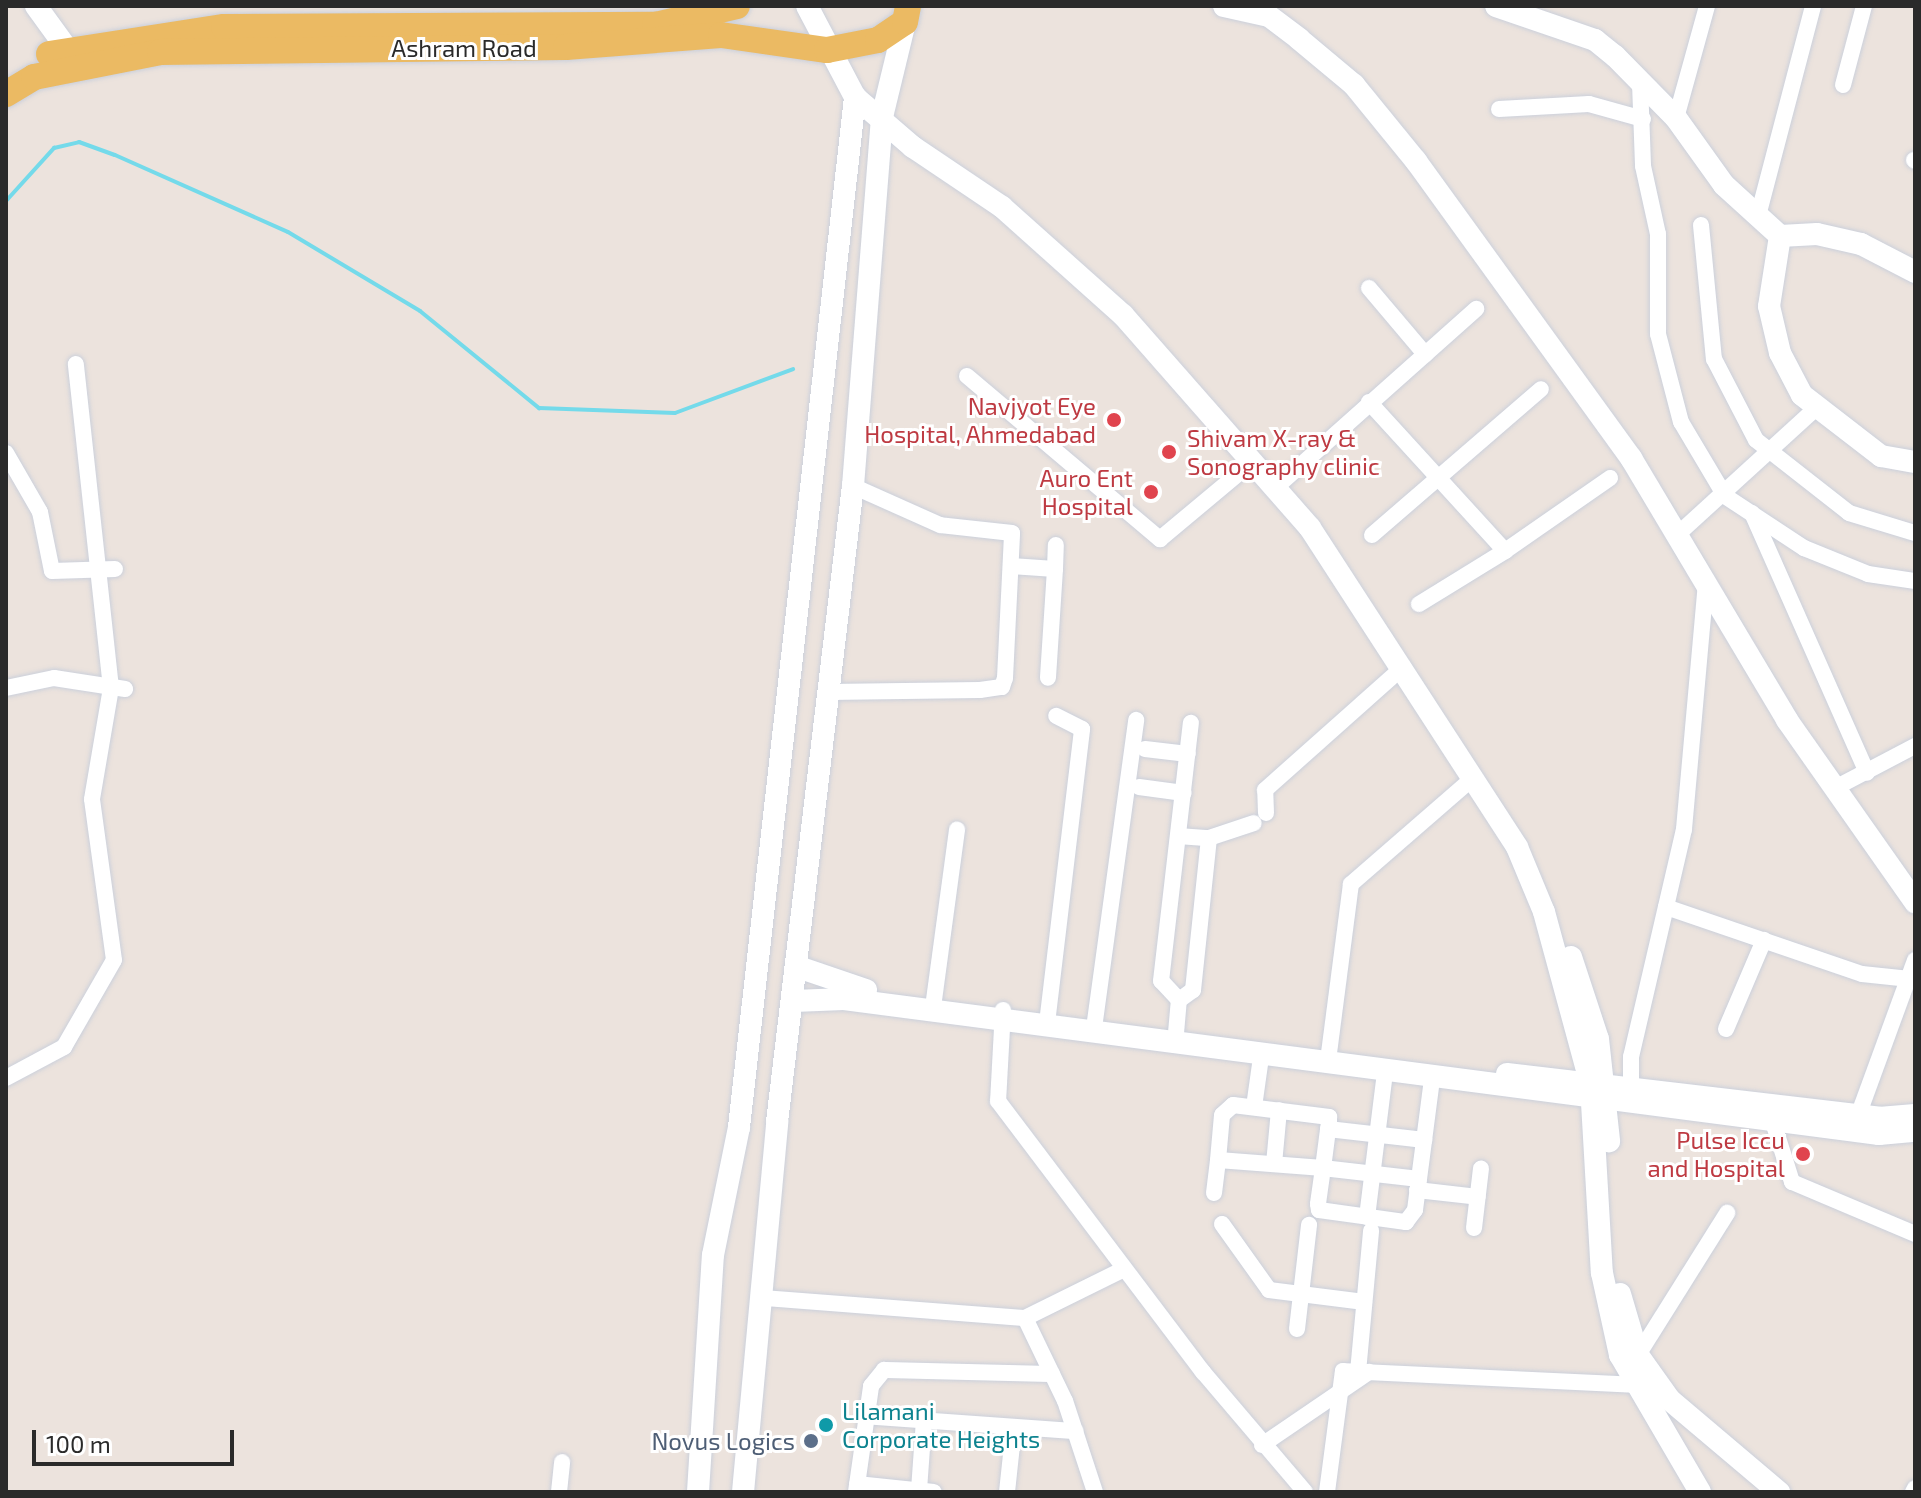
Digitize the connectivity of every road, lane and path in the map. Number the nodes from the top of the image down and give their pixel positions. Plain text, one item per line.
1 (36, 6) edge
2 (665, 6) edge
3 (807, 6) edge
4 (1224, 6) edge
5 (1496, 6) edge
6 (1707, 6) edge
7 (1813, 6) edge
8 (1864, 6) edge
9 (907, 14) edge
10 (724, 15) edge
11 (688, 21) junction
12 (827, 50) junction
13 (70, 58) junction
14 (6, 73) edge
15 (1640, 83) junction
16 (1843, 85) dead end
17 (6, 94) edge
18 (855, 97) junction
19 (1499, 109) dead end
20 (886, 112) junction
21 (1676, 118) junction
22 (1643, 119) junction
23 (1758, 216) junction
24 (1701, 225) dead end
25 (1780, 236) junction
26 (1915, 272) edge
27 (1369, 288) dead end
28 (1476, 309) dead end
29 (1425, 354) junction
30 (76, 364) dead end
31 (967, 376) dead end
32 (1541, 389) dead end
33 (1369, 402) junction
34 (1816, 408) junction
35 (1767, 452) junction
36 (6, 453) edge
37 (1252, 462) junction
38 (1915, 462) edge
39 (1610, 478) dead end
40 (1439, 479) junction
41 (1283, 481) junction
42 (853, 486) junction
43 (1725, 496) junction
44 (1752, 513) junction
45 (1915, 533) edge
46 (1372, 535) dead end
47 (1677, 535) junction
48 (1056, 545) dead end
49 (1505, 551) junction
50 (1011, 566) junction
51 (115, 569) dead end
52 (1055, 569) junction
53 (96, 570) junction
54 (1915, 581) edge
55 (1706, 582) junction
56 (1419, 604) dead end
57 (1403, 667) junction
58 (1048, 678) dead end
59 (6, 688) edge
60 (118, 688) junction
61 (828, 692) junction
62 (1056, 716) dead end
63 (1136, 720) dead end
64 (1191, 723) dead end
65 (1915, 746) edge
66 (1145, 749) dead end
67 (1188, 754) junction
68 (1867, 773) junction
69 (1473, 778) junction
70 (1139, 787) dead end
71 (1833, 789) junction
72 (1184, 793) junction
73 (957, 830) dead end
74 (1178, 836) junction
75 (1209, 838) junction
76 (1915, 902) edge
77 (1666, 907) junction
78 (1764, 940) junction
79 (1915, 960) edge
80 (798, 967) junction
81 (1910, 979) junction
82 (934, 1000) junction
83 (1179, 1000) junction
84 (794, 1001) junction
85 (1002, 1015) junction
86 (1048, 1015) junction
87 (1095, 1021) junction
88 (1726, 1029) dead end
89 (1176, 1033) junction
90 (1329, 1053) junction
91 (1261, 1057) junction
92 (1385, 1073) junction
93 (6, 1078) edge
94 (1432, 1079) junction
95 (1631, 1089) junction
96 (1600, 1093) junction
97 (1254, 1107) junction
98 (1279, 1110) junction
99 (1915, 1115) edge
100 (1858, 1116) junction
101 (1773, 1122) junction
102 (1328, 1129) junction
103 (1915, 1131) edge
104 (1377, 1134) junction
105 (1424, 1140) junction
106 (1218, 1160) junction
107 (1274, 1164) junction
108 (1323, 1168) junction
109 (1481, 1168) dead end
110 (1372, 1174) junction
111 (1418, 1184) junction
112 (1214, 1193) dead end
113 (1478, 1197) junction
114 (1727, 1213) dead end
115 (1222, 1224) dead end
116 (1369, 1224) junction
117 (1309, 1225) dead end
118 (1474, 1228) dead end
119 (1915, 1234) edge
120 (1124, 1269) junction
121 (1301, 1295) junction
122 (764, 1298) junction
123 (1364, 1302) junction
124 (1025, 1318) junction
125 (1297, 1329) dead end
126 (1638, 1355) junction
127 (1363, 1372) junction
128 (1052, 1374) junction
129 (1636, 1385) junction
130 (1340, 1396) junction
131 (864, 1416) junction
132 (924, 1420) junction
133 (1014, 1427) junction
134 (1075, 1431) junction
135 (1262, 1445) junction
136 (562, 1462) dead end
137 (856, 1488) edge
138 (926, 1491) edge
139 (559, 1492) edge
140 (698, 1492) edge
141 (743, 1492) edge
142 (1007, 1492) edge
143 (1095, 1492) edge
144 (1305, 1492) edge
145 (1327, 1492) edge
146 (1700, 1492) edge
147 (1779, 1492) edge

1 - 13 main road
2 - 11 main road
3 - 12 main road
4 - 47 main road
5 - 15 main road
6 - 21 street
7 - 23 street
8 - 16 street
9 - 12 main road, Ashram Road
9 - 20 main road
10 - 11 main road, Ashram Road
10 - 12 main road, Ashram Road
10 - 13 main road, Ashram Road
11 - 13 main road, Ashram Road
12 - 18 main road
13 - 14 main road, Ashram Road
13 - 17 main road, Ashram Road
15 - 21 main road
15 - 22 street
18 - 20 main road
18 - 140 main road
19 - 22 street
20 - 37 main road
20 - 41 main road
20 - 42 main road
21 - 23 main road
22 - 43 street
23 - 25 main road
24 - 35 street
25 - 26 main road
25 - 34 main road
27 - 29 street
28 - 29 street
29 - 33 street
30 - 53 street
31 - 37 street
32 - 40 street
33 - 40 street
33 - 41 street
34 - 35 street
34 - 38 main road
35 - 43 street
35 - 45 street
36 - 53 street
37 - 57 main road
39 - 49 street
40 - 46 street
40 - 49 street
41 - 96 main road
42 - 50 street
42 - 61 main road
43 - 44 street
43 - 47 street
44 - 54 street
44 - 68 street
47 - 55 main road
48 - 52 street
49 - 56 street
50 - 52 street
50 - 61 street
51 - 53 street
52 - 58 street
53 - 60 street
55 - 71 main road
55 - 77 street
57 - 69 main road
57 - 75 street
59 - 60 street
60 - 93 street
61 - 80 main road
62 - 86 street
63 - 87 street
64 - 67 street
65 - 68 street
66 - 67 street
67 - 72 street
68 - 71 street
69 - 90 street
69 - 96 main road
70 - 72 street
71 - 76 main road
72 - 74 street
73 - 82 street
74 - 75 street
74 - 83 street
75 - 83 street
77 - 78 street
77 - 95 street
78 - 81 street
78 - 88 street
79 - 81 street
80 - 82 main road
80 - 84 main road
81 - 100 street
82 - 85 main road
83 - 89 street
84 - 85 main road
84 - 122 main road
85 - 86 main road
85 - 91 main road
85 - 120 street
86 - 87 main road
87 - 89 main road
89 - 90 main road
90 - 96 main road
91 - 92 main road
91 - 97 street
92 - 94 main road
92 - 104 street
94 - 96 main road
94 - 105 street
95 - 96 main road
95 - 100 main road
96 - 101 main road
96 - 126 main road
96 - 129 main road
97 - 98 street
97 - 106 street
98 - 102 street
98 - 107 street
99 - 100 main road
101 - 103 main road
101 - 119 street
102 - 104 street
102 - 108 street
104 - 105 street
104 - 110 street
105 - 111 street
106 - 107 street
106 - 112 street
107 - 108 street
108 - 110 street
108 - 116 street
109 - 113 street
110 - 111 street
110 - 116 street
111 - 113 street
111 - 116 street
113 - 118 street
114 - 126 street
115 - 121 street
116 - 123 street
117 - 121 street
120 - 124 street
120 - 135 street
121 - 123 street
121 - 125 street
122 - 124 street
122 - 141 main road
123 - 127 street
124 - 128 street
126 - 147 main road
127 - 129 street
127 - 130 street
128 - 131 street
128 - 134 street
129 - 146 main road
130 - 135 street
130 - 145 street
131 - 132 street
131 - 137 street
132 - 133 street
132 - 138 street
133 - 134 street
133 - 142 street
134 - 143 street
135 - 144 street
136 - 139 street
137 - 138 street

